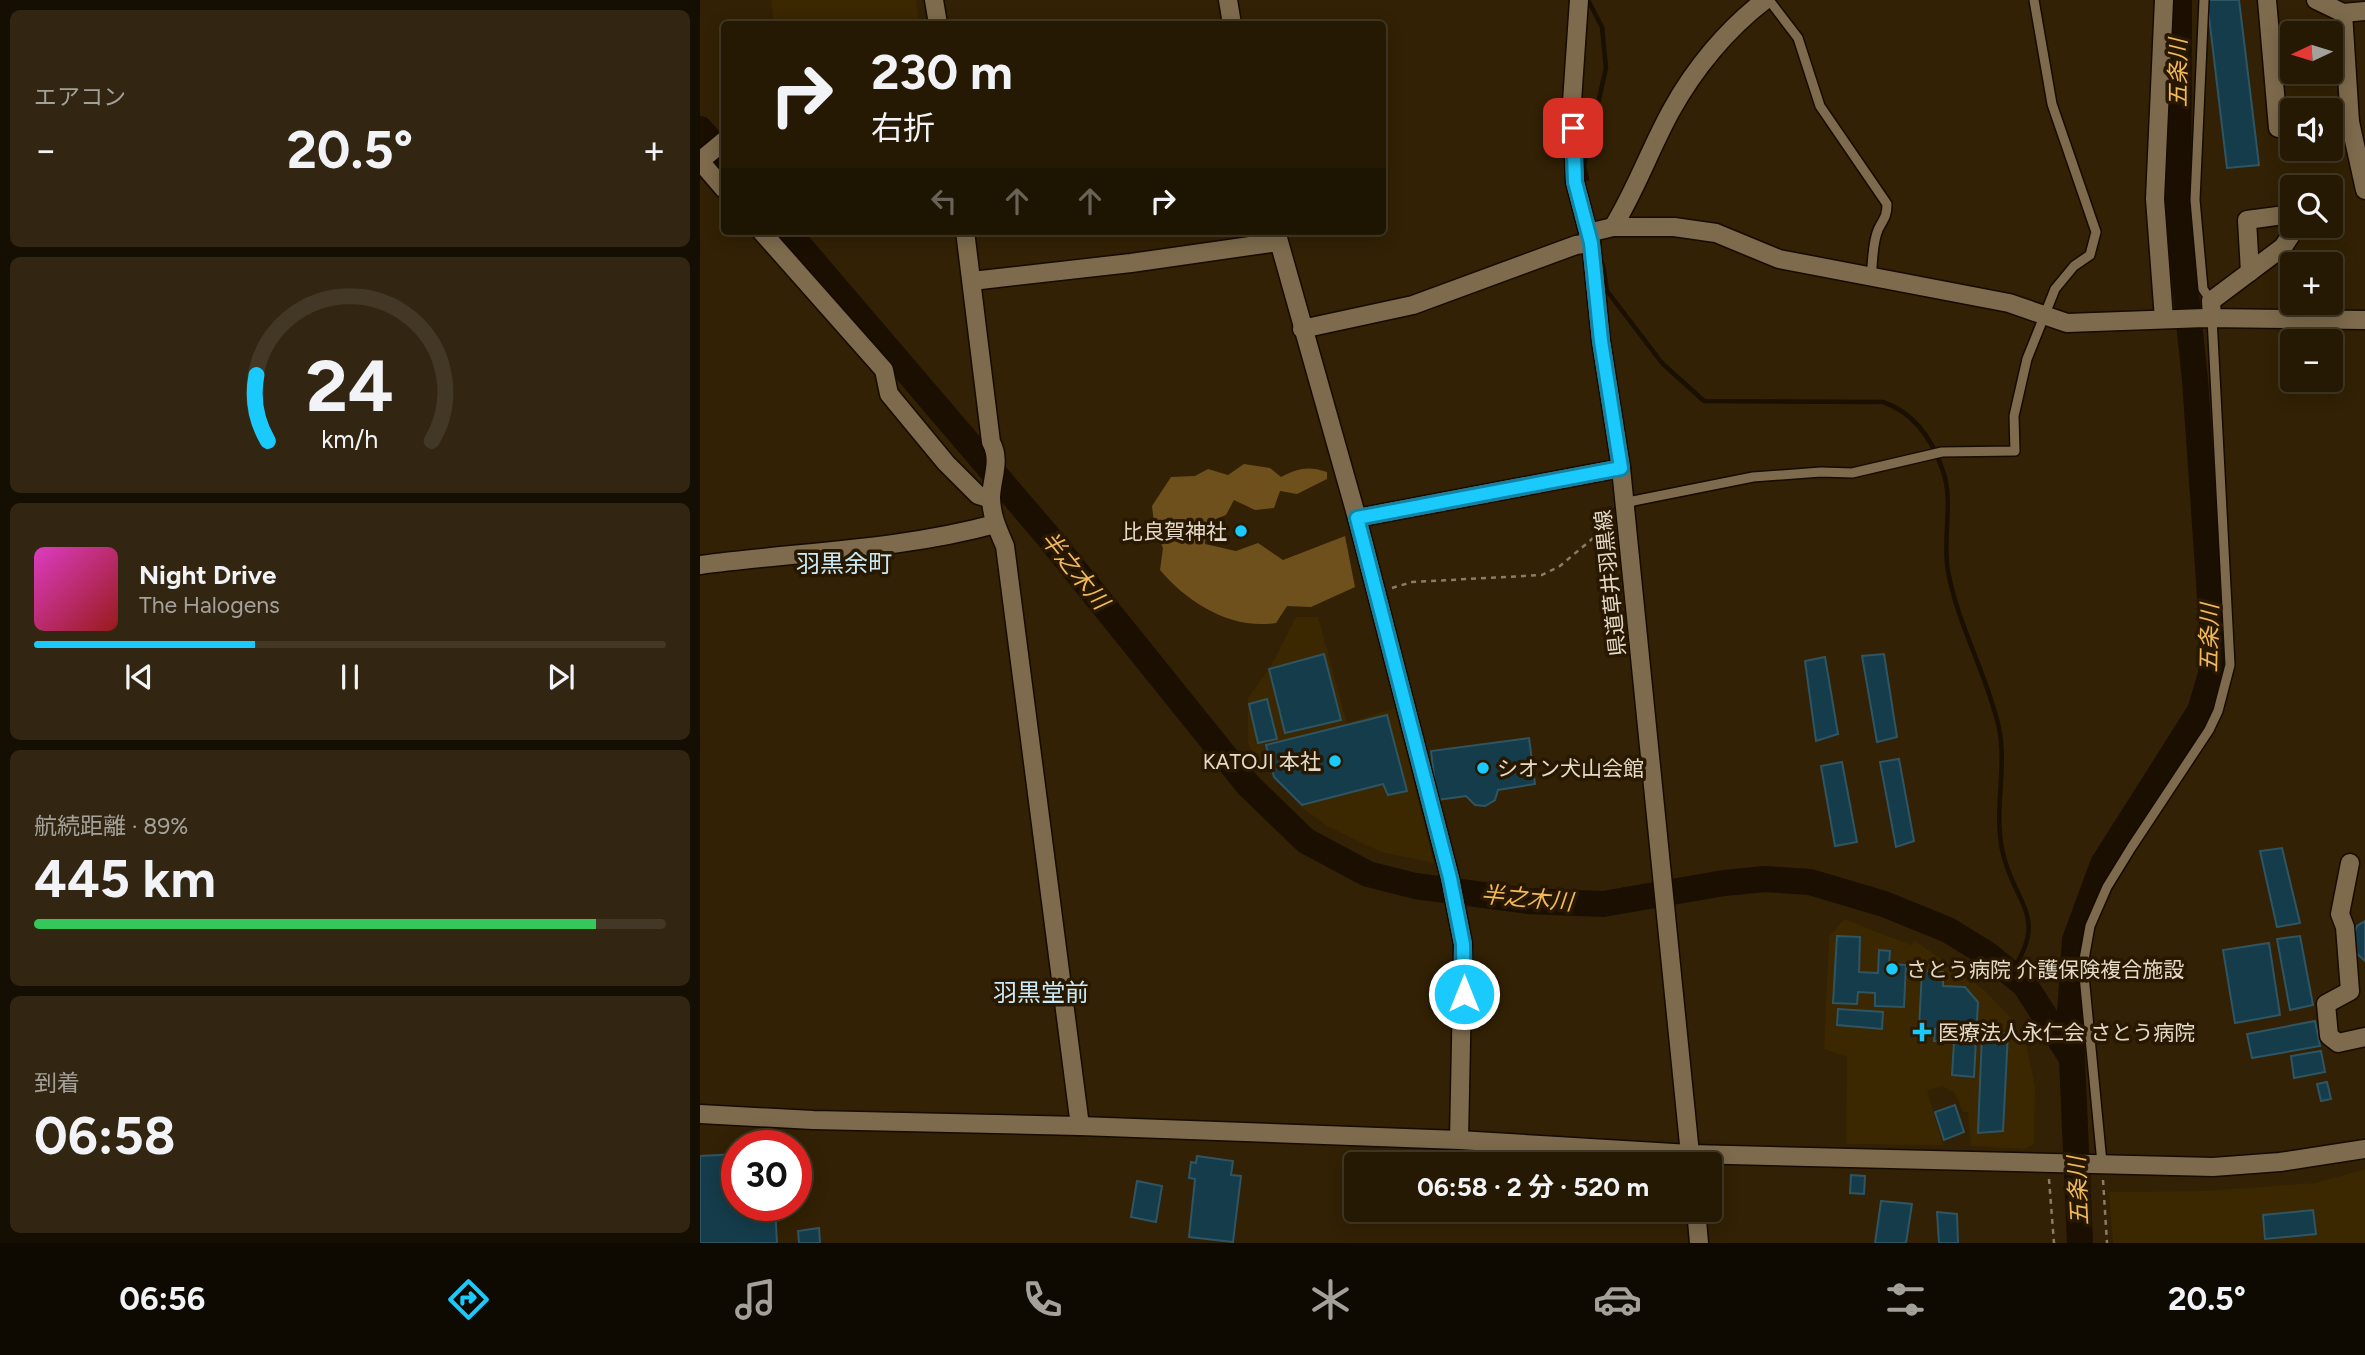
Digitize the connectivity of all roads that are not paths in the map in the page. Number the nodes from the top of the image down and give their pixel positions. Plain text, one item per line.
1 (934, 0) edge
2 (1228, 0) edge
3 (1579, 0) edge
4 (1767, 0) edge
5 (2034, 0) edge
6 (2164, 0) edge
7 (2204, 0) edge
8 (2267, 0) edge
9 (2316, 0) edge
10 (2365, 11) edge
11 (2343, 13) junction
12 (938, 21) edge
13 (1232, 21) edge
14 (2343, 122) edge
15 (2350, 122) junction
16 (2280, 128) edge
17 (721, 144) edge
18 (700, 161) edge
19 (721, 186) edge
20 (2365, 190) edge
21 (2280, 216) edge
22 (1612, 227) junction
23 (765, 235) edge
24 (966, 235) edge
25 (1277, 236) edge
26 (1590, 238) junction
27 (2289, 238) edge
28 (2250, 272) junction
29 (1871, 277) junction
30 (972, 281) junction
31 (2209, 312) junction
32 (2045, 314) junction
33 (2169, 319) junction
34 (2365, 320) edge
35 (1302, 329) junction
36 (1621, 468) junction
37 (991, 499) junction
38 (1621, 512) junction
39 (1357, 518) junction
40 (995, 524) junction
41 (700, 565) edge
42 (2350, 863) dead end
43 (2365, 1038) edge
44 (700, 1114) edge
45 (1080, 1126) junction
46 (1459, 1140) junction
47 (2365, 1149) edge
48 (1605, 1152) edge
49 (1689, 1152) edge
50 (1722, 1159) edge
51 (2102, 1163) junction
52 (1697, 1222) edge
53 (1699, 1243) edge

1 - 12 street
2 - 13 street
3 - 26 street, 県道草井羽黒線
4 - 22 street
4 - 29 lane
5 - 32 lane
6 - 33 street
7 - 31 lane
8 - 16 street
9 - 11 street
10 - 11 street
11 - 15 street
14 - 15 street
15 - 20 street
17 - 18 street
18 - 19 street
21 - 28 street
22 - 26 street
22 - 29 street
23 - 37 street
24 - 30 street
25 - 30 street
25 - 35 street
26 - 35 street
26 - 36 street, 県道草井羽黒線
27 - 28 street
28 - 31 street
29 - 32 street
30 - 37 street
31 - 33 street
31 - 34 street
31 - 51 lane
32 - 33 street
32 - 38 lane
35 - 39 street
36 - 38 street, 県道草井羽黒線
36 - 39 street
37 - 40 street
38 - 49 street, 県道草井羽黒線
39 - 46 street
40 - 41 street
40 - 45 street
42 - 43 street
44 - 45 street
45 - 46 street
46 - 48 street
47 - 51 street
50 - 51 street
52 - 53 street

